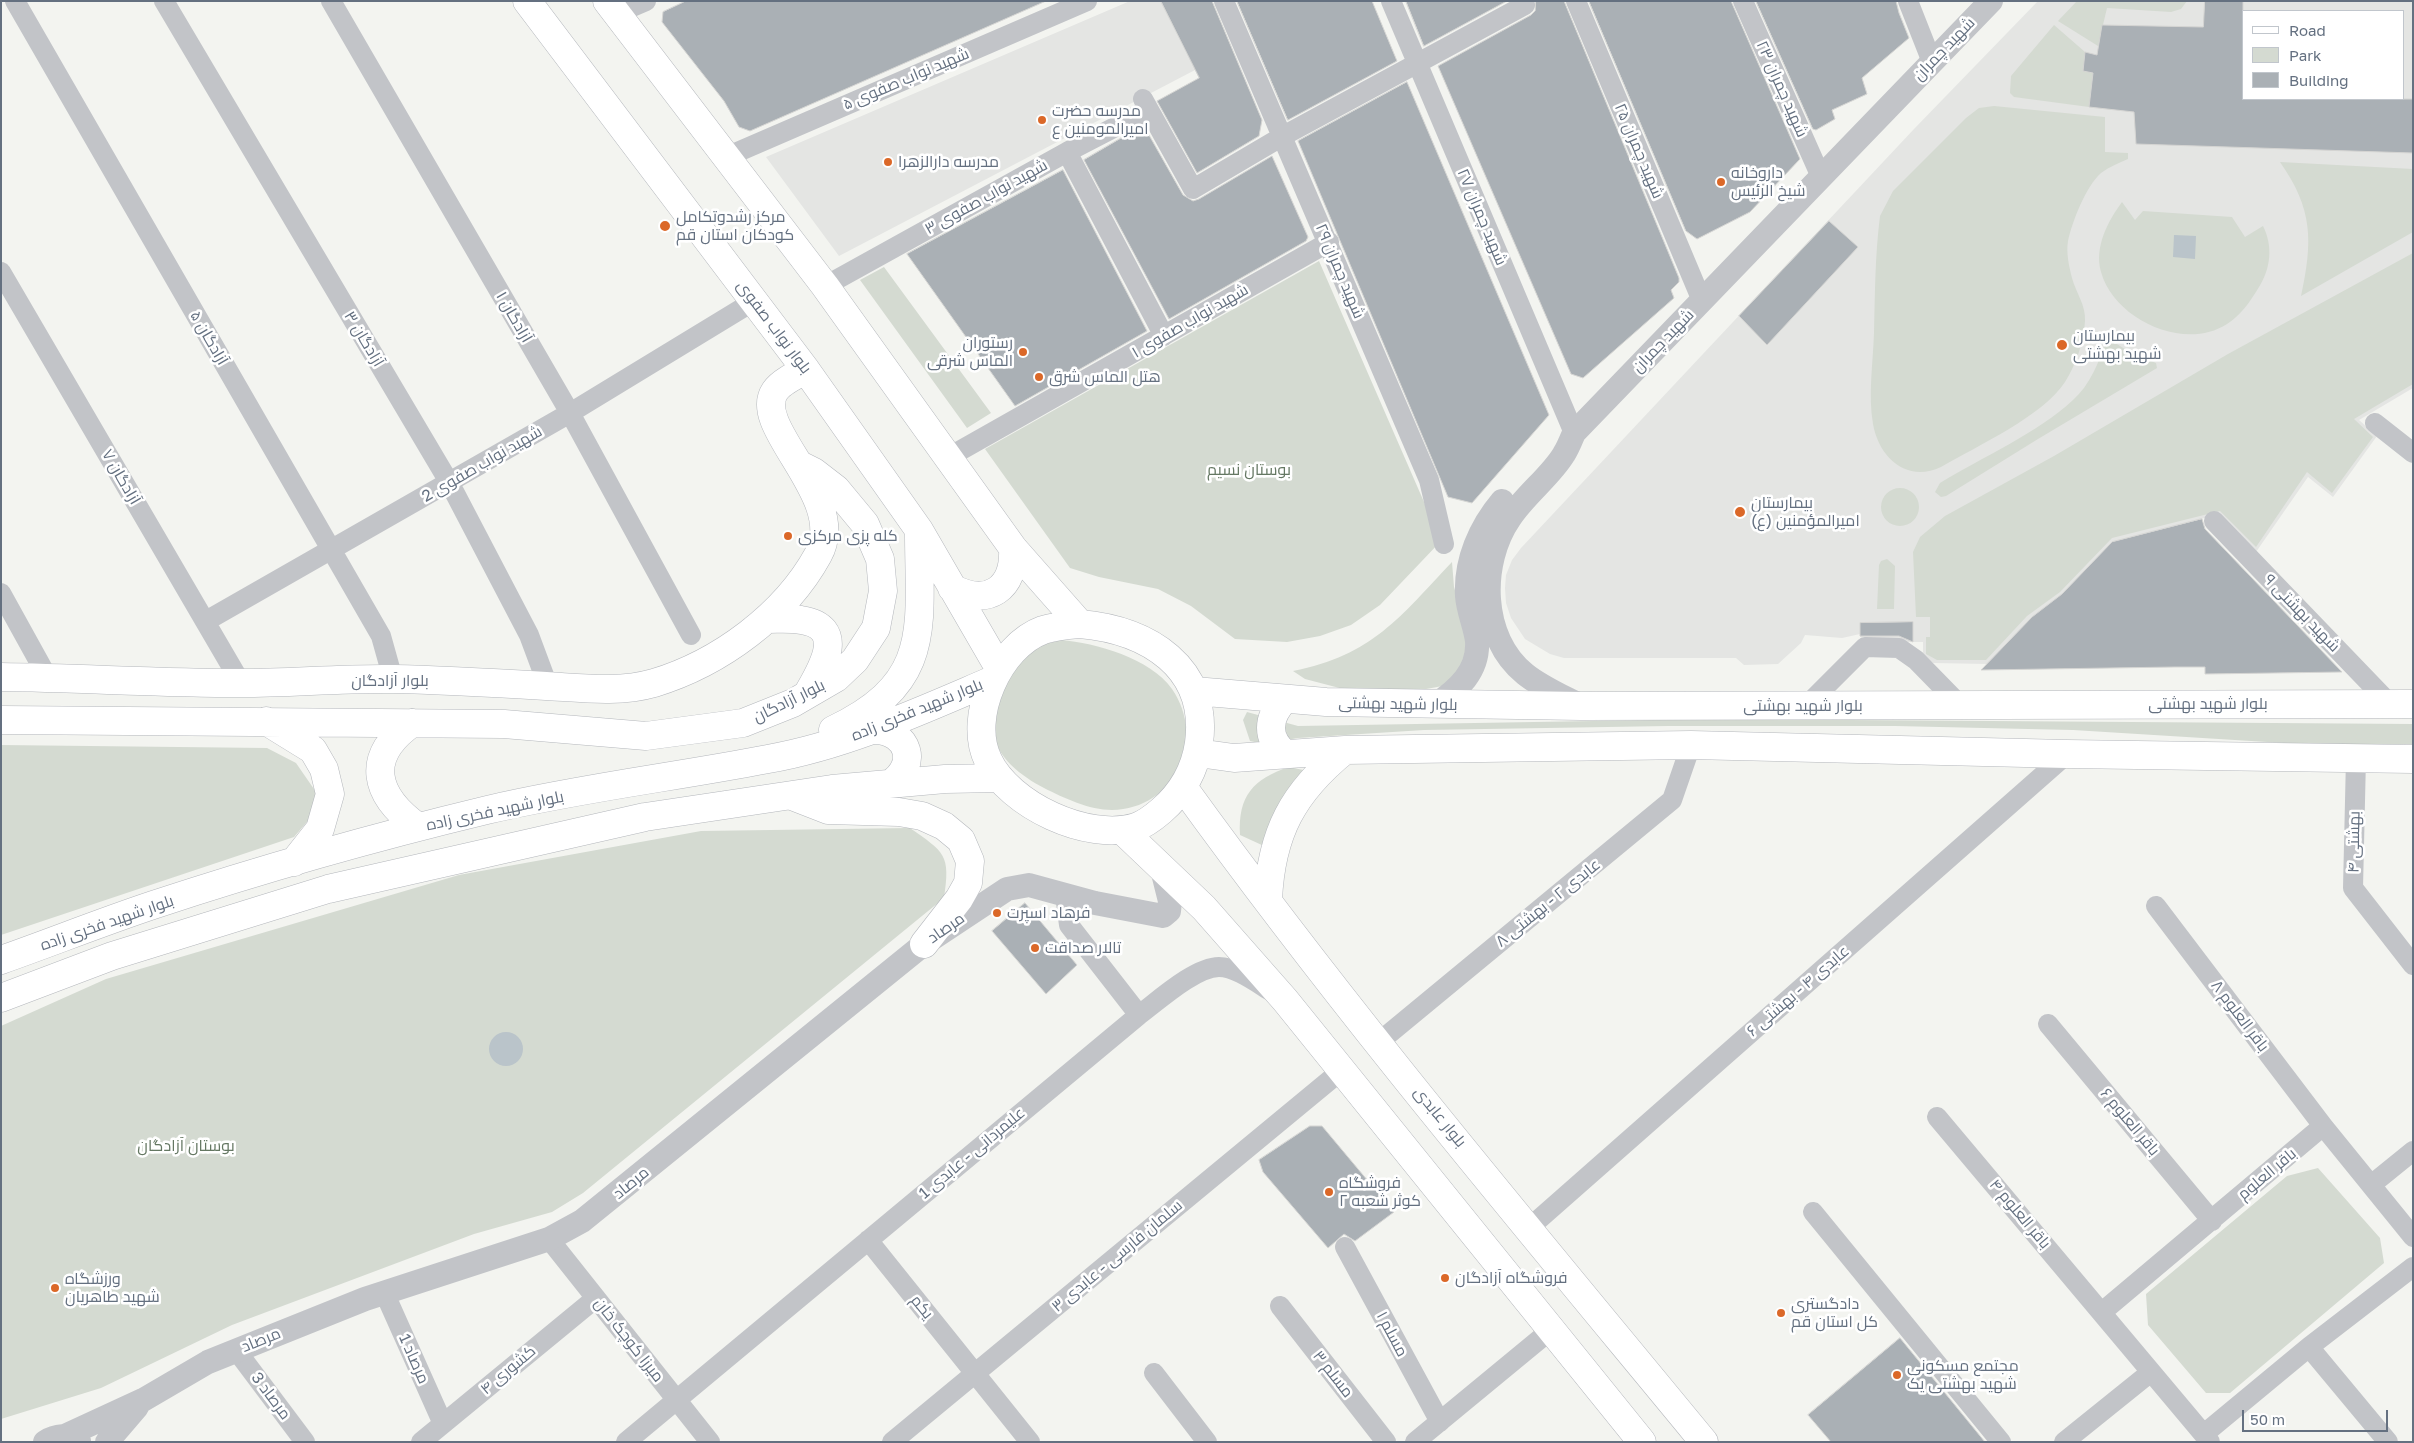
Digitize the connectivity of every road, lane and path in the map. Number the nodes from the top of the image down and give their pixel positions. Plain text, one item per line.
1 (15, 1) edge
2 (164, 1) edge
3 (331, 1) edge
4 (527, 1) edge
5 (646, 1) edge
6 (1087, 1) edge
7 (1224, 1) edge
8 (1391, 1) edge
9 (1576, 1) edge
10 (1743, 1) edge
11 (1908, 1) edge
12 (1990, 1) edge
13 (1525, 5) dead end
14 (612, 7) edge
15 (1932, 62) junction
16 (1417, 63) junction
17 (1283, 136) junction
18 (1067, 152) junction
19 (726, 157) junction
20 (1821, 177) junction
21 (1329, 242) junction
22 (1, 272) edge
23 (825, 286) junction
24 (754, 301) junction
25 (1702, 301) junction
26 (1164, 336) junction
27 (806, 370) junction
28 (570, 413) junction
29 (2375, 423) dead end
30 (1574, 433) junction
31 (2413, 453) edge
32 (947, 458) junction
33 (802, 466) junction
34 (449, 482) junction
35 (2214, 521) dead end
36 (919, 530) junction
37 (1444, 544) dead end
38 (1012, 548) junction
39 (331, 549) junction
40 (952, 588) junction
41 (1, 593) edge
42 (769, 618) junction
43 (206, 621) junction
44 (1080, 624) junction
45 (691, 635) dead end
46 (996, 674) junction
47 (1, 677) edge
48 (48, 678) junction
49 (393, 679) junction
50 (241, 683) junction
51 (548, 686) junction
52 (1194, 691) junction
53 (807, 694) junction
54 (1284, 700) junction
55 (2402, 704) edge
56 (1435, 705) junction
57 (1960, 705) junction
58 (1581, 706) junction
59 (1806, 706) junction
60 (1, 720) edge
61 (265, 721) junction
62 (412, 723) junction
63 (875, 730) junction
64 (1692, 745) junction
65 (1345, 750) junction
66 (1198, 753) junction
67 (1285, 754) junction
68 (2067, 754) junction
69 (2356, 758) junction
70 (769, 759) junction
71 (2413, 759) edge
72 (998, 778) junction
73 (890, 784) junction
74 (1183, 787) junction
75 (791, 795) junction
76 (418, 828) junction
77 (1122, 830) junction
78 (294, 862) junction
79 (1162, 869) junction
80 (1065, 895) junction
81 (1268, 900) junction
82 (2156, 906) dead end
83 (924, 944) junction
84 (1, 960) edge
85 (2413, 965) edge
86 (1, 998) edge
87 (1285, 1000) junction
88 (1139, 1015) junction
89 (2048, 1024) dead end
90 (1379, 1042) junction
91 (1342, 1070) junction
92 (1938, 1117) dead end
93 (2324, 1126) junction
94 (2413, 1151) edge
95 (2371, 1185) junction
96 (1813, 1212) dead end
97 (2212, 1220) junction
98 (1529, 1228) junction
99 (2413, 1237) edge
100 (549, 1239) junction
101 (868, 1240) junction
102 (1345, 1247) dead end
103 (2413, 1267) edge
104 (385, 1294) junction
105 (596, 1298) junction
106 (1280, 1306) dead end
107 (2102, 1312) junction
108 (1552, 1330) junction
109 (2309, 1346) junction
110 (236, 1350) junction
111 (2151, 1372) junction
112 (976, 1373) junction
113 (1154, 1374) dead end
114 (676, 1399) junction
115 (143, 1400) junction
116 (1440, 1422) junction
117 (443, 1424) junction
118 (2207, 1438) edge
119 (56, 1440) edge
120 (107, 1442) edge
121 (305, 1442) edge
122 (421, 1442) edge
123 (626, 1442) edge
124 (710, 1442) edge
125 (892, 1442) edge
126 (1030, 1442) edge
127 (1207, 1442) edge
128 (1386, 1442) edge
129 (1415, 1442) edge
130 (1642, 1442) edge
131 (1704, 1442) edge
132 (2001, 1442) edge
133 (2064, 1442) edge
134 (2388, 1442) edge

1 - 39 street, آزادگان ۵
2 - 34 street, آزادگان ۳
3 - 28 street, آزادگان ۱
4 - 24 main road, بلوار نواب صفوی
5 - 14 street
6 - 19 street, شهید نواب صفوی ۵
7 - 17 street, شهید چمران ۲۹
8 - 16 street, شهید چمران ۲۷
9 - 25 street, شهید چمران ۲۵
10 - 20 street, شهید چمران ۲۳
11 - 15 street
12 - 15 street, شهید چمران
13 - 16 street
14 - 19 main road
15 - 20 street, شهید چمران
16 - 17 street
16 - 30 street, شهید چمران ۲۷
17 - 18 street, شهید نواب صفوی ۳
17 - 21 street, شهید چمران ۲۹
18 - 23 street, شهید نواب صفوی ۳
18 - 26 street
19 - 23 main road
20 - 25 street, شهید چمران
21 - 26 street, شهید نواب صفوی ۱
21 - 37 street, شهید چمران ۲۹
22 - 43 street, آزادگان ۷
23 - 32 main road
24 - 27 main road, بلوار نواب صفوی
24 - 28 street, شهید نواب صفوی 2
25 - 30 street, شهید چمران
26 - 32 street, شهید نواب صفوی ۱
27 - 33 main road
27 - 36 main road, بلوار نواب صفوی
28 - 34 street, شهید نواب صفوی 2
28 - 45 street, آزادگان ۱
29 - 31 street
30 - 56 street
30 - 58 street, شهید چمران
32 - 38 main road
33 - 42 main road, بلوار آزادگان
33 - 53 main road, بلوار آزادگان
34 - 39 street, شهید نواب صفوی 2
34 - 51 street, آزادگان ۳
35 - 55 street, شهید بهشتی ۹
36 - 40 main road, بلوار نواب صفوی
36 - 70 main road
38 - 40 main road
38 - 44 main road
39 - 43 street, شهید نواب صفوی 2
39 - 49 street, آزادگان ۵
40 - 46 main road, بلوار نواب صفوی
41 - 48 street
42 - 51 main road, بلوار آزادگان
42 - 53 main road
43 - 50 street, آزادگان ۷
44 - 46 main road
44 - 52 main road
46 - 63 main road, بلوار شهید فخری زاده
46 - 72 main road
47 - 48 main road, بلوار آزادگان
48 - 50 main road, بلوار آزادگان
49 - 50 main road, بلوار آزادگان
49 - 51 main road, بلوار آزادگان
52 - 54 main road, بلوار شهید بهشتی
52 - 66 main road
53 - 62 main road, بلوار آزادگان
54 - 56 main road, بلوار شهید بهشتی
54 - 67 main road
55 - 57 main road, بلوار شهید بهشتی
56 - 58 main road, بلوار شهید بهشتی
57 - 59 main road, بلوار شهید بهشتی
57 - 59 street
58 - 59 main road, بلوار شهید بهشتی
60 - 61 main road, بلوار آزادگان
61 - 62 main road, بلوار آزادگان
61 - 78 main road
62 - 76 main road
63 - 70 main road, بلوار شهید فخری زاده
63 - 73 main road
64 - 65 main road
64 - 68 main road
64 - 90 street, عابدی ۲ - بهشتی ۸
65 - 67 main road
65 - 81 main road
66 - 67 main road
66 - 74 main road
68 - 69 main road
68 - 98 street, عابدی ۴ - بهشتی ۶
69 - 71 main road
69 - 85 street, بهشتی ۴
70 - 76 main road, بلوار شهید فخری زاده
72 - 73 main road, بلوار شهید فخری زاده
72 - 77 main road
73 - 75 main road, بلوار شهید فخری زاده
74 - 77 main road
74 - 81 main road, بلوار عابدی
75 - 83 main road
75 - 86 main road, بلوار شهید فخری زاده
76 - 78 main road, بلوار شهید فخری زاده
77 - 79 main road
78 - 84 main road, بلوار شهید فخری زاده
79 - 80 street, مرصاد
79 - 87 main road
80 - 83 street, مرصاد
80 - 88 street
81 - 90 main road, بلوار عابدی
82 - 93 street, باقر العلوم ۸
83 - 100 street, مرصاد
87 - 88 street, علیمردانی - عابدی 1
87 - 91 main road
88 - 101 street, علیمردانی - عابدی 1
89 - 97 street, باقر العلوم ۶
90 - 98 main road, بلوار عابدی
91 - 108 main road
91 - 112 street, سلمان فارسی - عابدی ۳
92 - 107 street, باقر العلوم ۴
93 - 95 street
93 - 97 street, باقر العلوم
94 - 95 street
95 - 99 street
96 - 132 street
97 - 107 street, باقر العلوم
98 - 131 main road, بلوار عابدی
100 - 104 street, مرصاد
100 - 105 street, میرزا کوچک خان
101 - 112 street, یکم
101 - 114 street, علیمردانی - عابدی 1
102 - 116 street, مسلم ۱
103 - 109 street
104 - 110 street, مرصاد
104 - 117 street, مرصاد 1
105 - 114 street, میرزا کوچک خان
105 - 117 street, کشوری ۴
106 - 128 street, مسلم ۳
107 - 111 street, باقر العلوم ۴
108 - 116 street
108 - 130 main road
109 - 118 street
109 - 134 street
110 - 115 street, مرصاد
110 - 121 street, مرصاد 3
111 - 118 street, باقر العلوم ۴
111 - 133 street
112 - 125 street, سلمان فارسی - عابدی ۳
112 - 126 street, یکم
113 - 127 street
114 - 123 street, علیمردانی - عابدی 1
114 - 124 street, میرزا کوچک خان
115 - 119 street, مرصاد
115 - 120 street, مرصاد
116 - 129 street
117 - 122 street, کشوری ۴

